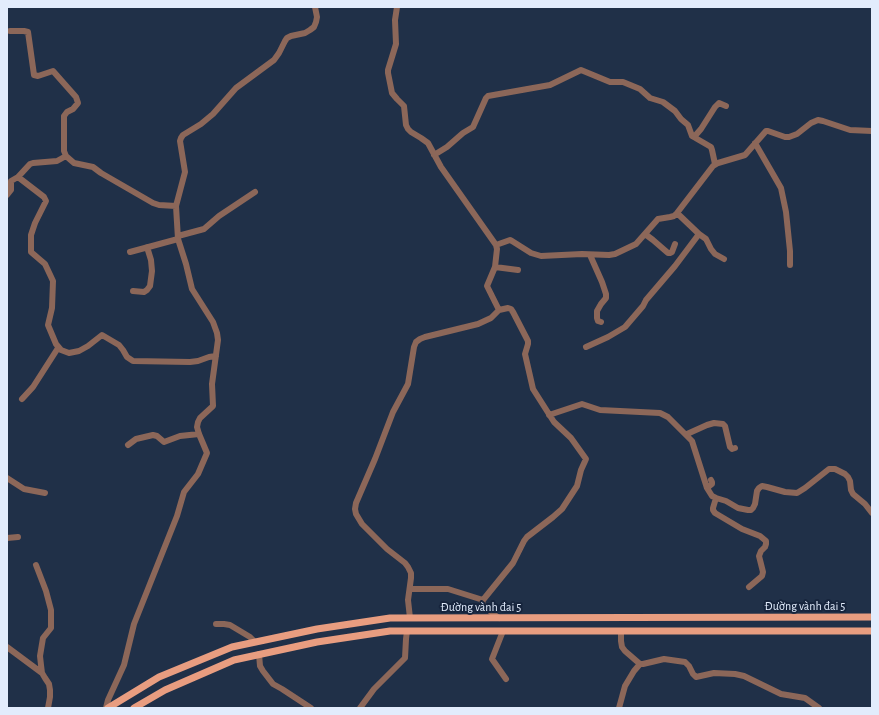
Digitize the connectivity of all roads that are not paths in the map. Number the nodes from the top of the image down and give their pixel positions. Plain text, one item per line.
1 (315, 7) edge
2 (397, 7) edge
3 (10, 31) dead end
4 (726, 106) dead end
5 (872, 131) edge
6 (694, 137) junction
7 (755, 143) junction
8 (434, 155) junction
9 (66, 156) junction
10 (715, 164) junction
11 (18, 177) junction
12 (255, 192) dead end
13 (7, 195) edge
14 (176, 206) junction
15 (677, 213) junction
16 (645, 234) junction
17 (699, 234) junction
18 (178, 238) junction
19 (674, 244) dead end
20 (496, 245) junction
21 (147, 247) junction
22 (130, 252) dead end
23 (590, 255) junction
24 (724, 259) dead end
25 (790, 265) dead end
26 (495, 267) junction
27 (518, 270) dead end
28 (133, 290) dead end
29 (499, 310) junction
30 (601, 322) dead end
31 (586, 347) dead end
32 (58, 348) junction
33 (216, 356) junction
34 (22, 399) dead end
35 (549, 415) junction
36 (199, 434) junction
37 (687, 434) junction
38 (128, 445) dead end
39 (735, 448) dead end
40 (7, 478) edge
41 (711, 480) dead end
42 (707, 488) junction
43 (45, 493) dead end
44 (716, 498) junction
45 (872, 513) edge
46 (18, 537) dead end
47 (7, 538) edge
48 (36, 565) dead end
49 (749, 587) dead end
50 (410, 589) junction
51 (483, 600) junction
52 (872, 617) edge
53 (410, 618) junction
54 (499, 618) junction
55 (216, 624) dead end
56 (407, 631) junction
57 (503, 631) junction
58 (621, 631) junction
59 (872, 631) edge
60 (255, 642) junction
61 (7, 647) edge
62 (259, 654) junction
63 (640, 664) junction
64 (42, 673) junction
65 (506, 679) dead end
66 (48, 708) edge
67 (107, 708) edge
68 (134, 708) edge
69 (311, 708) edge
70 (360, 708) edge
71 (619, 708) edge
72 (819, 708) edge

1 - 14 street
2 - 8 street
3 - 9 street
4 - 6 street
5 - 7 street
6 - 8 street
6 - 10 street
7 - 10 street
7 - 25 street
8 - 20 street
9 - 11 street
9 - 14 street
10 - 15 street
11 - 13 street
11 - 32 street
12 - 18 street
14 - 18 street
15 - 16 street
15 - 17 street
16 - 19 street
16 - 23 street
17 - 24 street
17 - 31 street
18 - 21 street
18 - 33 street
20 - 23 street
20 - 26 street
21 - 22 street
21 - 28 street
23 - 30 street
26 - 27 street
26 - 29 street
29 - 35 street
29 - 50 street
32 - 33 street
32 - 34 street
33 - 36 street
35 - 37 street
35 - 51 street
36 - 38 street
36 - 67 street
37 - 39 street
37 - 42 street
40 - 43 street
41 - 42 street
42 - 44 street
44 - 45 street
44 - 49 street
46 - 47 street
48 - 64 street
50 - 51 street
50 - 53 street
51 - 54 street
52 - 54 main road, Đường vành đai 5
53 - 54 main road, Đường vành đai 5
53 - 60 main road, Đường vành đai 5
55 - 60 street
56 - 57 main road, Đường vành đai 5
56 - 62 main road, Đường vành đai 5
56 - 70 street
57 - 58 main road, Đường vành đai 5
57 - 65 street
58 - 59 main road, Đường vành đai 5
58 - 63 street
60 - 67 main road, Đường vành đai 5
61 - 64 street
62 - 68 main road, Đường vành đai 5
62 - 69 street
63 - 71 street
63 - 72 street
64 - 66 street

